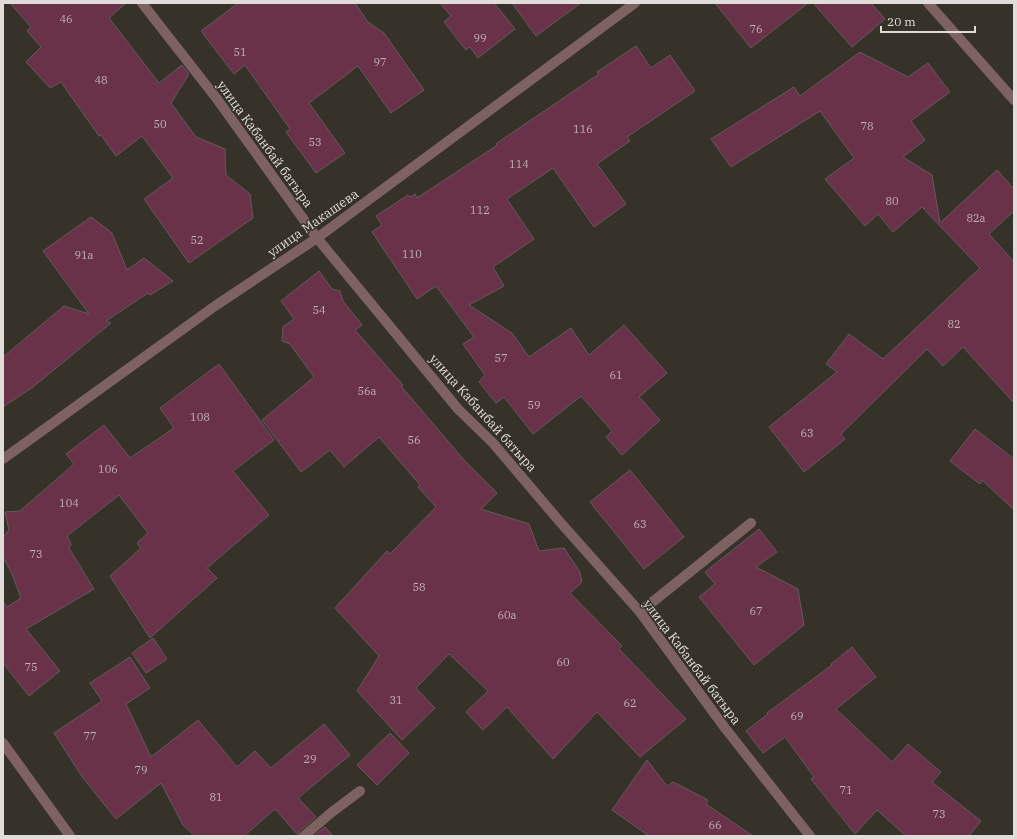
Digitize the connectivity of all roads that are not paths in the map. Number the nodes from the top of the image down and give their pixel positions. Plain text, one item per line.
1 (142, 3) edge
2 (635, 3) edge
3 (928, 3) edge
4 (1014, 100) edge
5 (317, 238) junction
6 (3, 459) edge
7 (751, 523) dead end
8 (640, 612) junction
9 (3, 743) edge
10 (360, 790) dead end
11 (70, 836) edge
12 (304, 836) edge
13 (810, 836) edge

1 - 5 street, улица Кабанбай батыра
2 - 5 street, улица Макашева
3 - 4 street
5 - 6 street, улица Макашева
5 - 8 street, улица Кабанбай батыра
7 - 8 street
8 - 13 street, улица Кабанбай батыра
9 - 11 street
10 - 12 street

